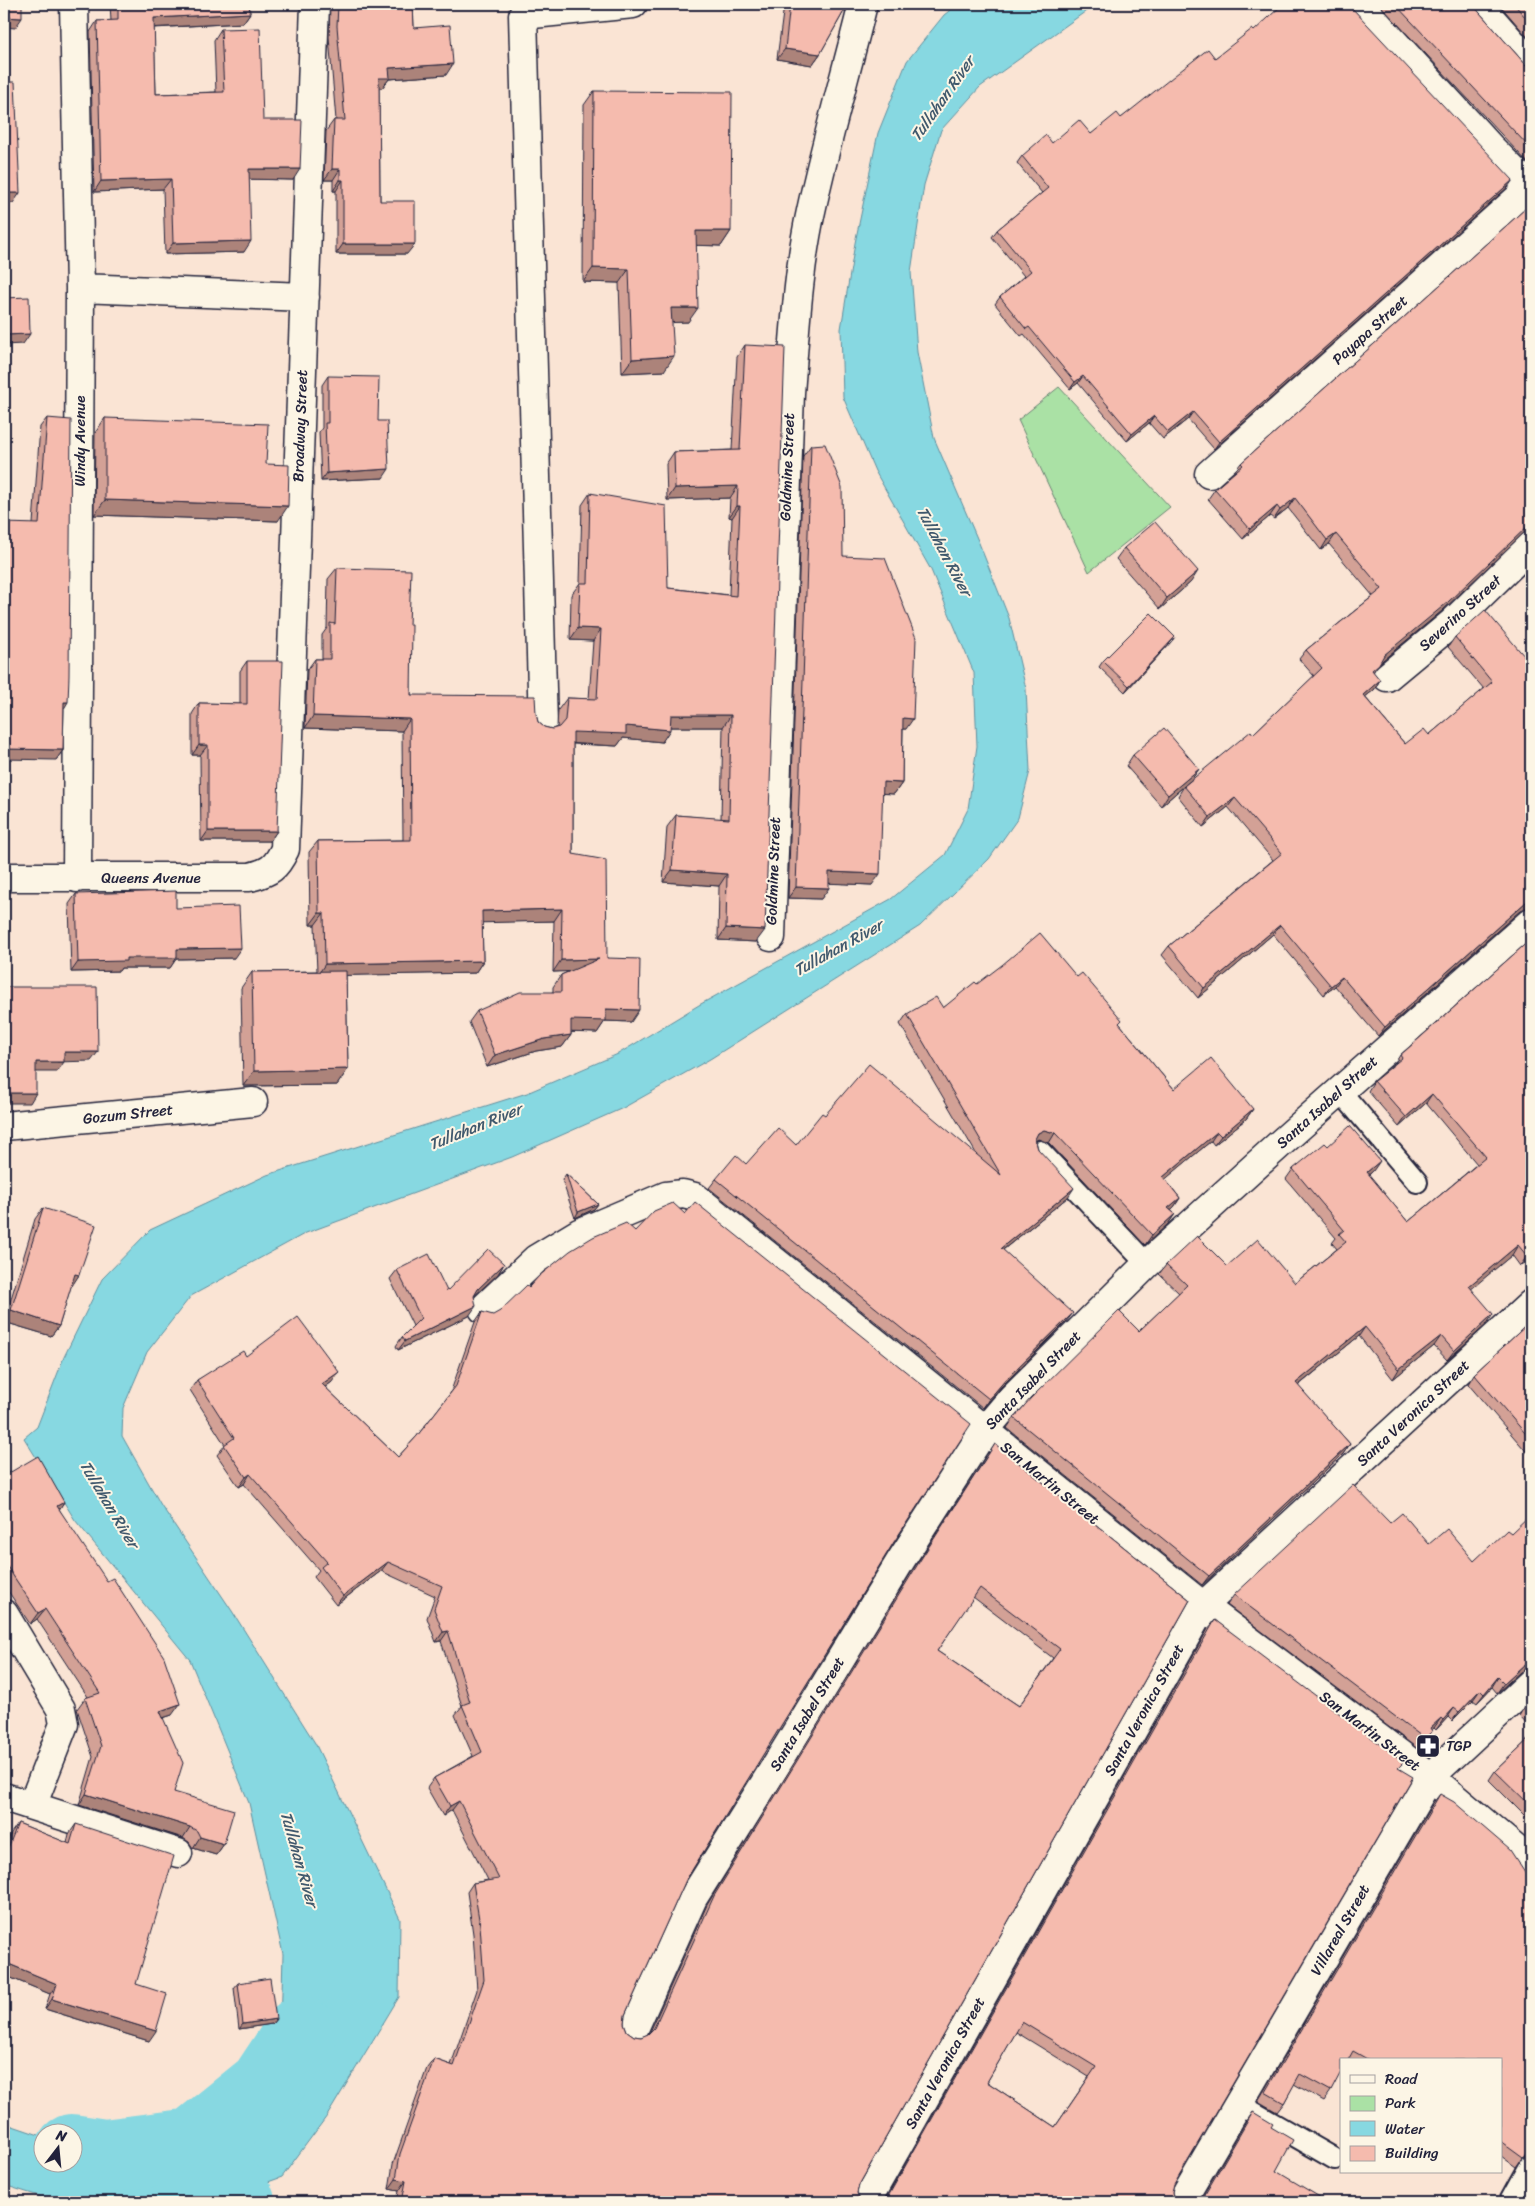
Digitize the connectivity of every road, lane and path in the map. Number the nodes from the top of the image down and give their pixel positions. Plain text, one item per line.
1 (74, 4) edge
2 (315, 4) edge
3 (633, 4) edge
4 (863, 4) edge
5 (1359, 4) edge
6 (1478, 4) edge
7 (1531, 64) edge
8 (1531, 187) edge
9 (80, 288) junction
10 (304, 297) junction
11 (1209, 474) dead end
12 (1531, 546) edge
13 (1387, 677) dead end
14 (543, 725) edge
15 (286, 849) joint
16 (4, 877) edge
17 (77, 878) junction
18 (1531, 922) edge
19 (771, 937) dead end
20 (1340, 1091) junction
21 (253, 1102) dead end
22 (4, 1132) edge
23 (1040, 1151) edge
24 (1417, 1182) dead end
25 (1147, 1264) junction
26 (1531, 1304) edge
27 (483, 1309) dead end
28 (984, 1431) junction
29 (1204, 1606) junction
30 (4, 1614) edge
31 (1531, 1683) edge
32 (1430, 1777) junction
33 (4, 1796) edge
34 (32, 1806) junction
35 (178, 1853) dead end
36 (1531, 1862) edge
37 (633, 2031) dead end
38 (1239, 2104) junction
39 (1335, 2160) dead end
40 (1531, 2164) edge
41 (866, 2202) edge
42 (1181, 2202) edge
43 (1510, 2202) edge

1 - 9 street, Windy Avenue
2 - 10 street, Broadway Street
3 - 14 street
4 - 19 street, Goldmine Street
5 - 8 street
6 - 7 street
8 - 11 street, Payapa Street
9 - 10 street
9 - 17 street, Windy Avenue
10 - 15 street, Broadway Street
12 - 13 street, Severino Street
15 - 17 street, Queens Avenue
16 - 17 street, Queens Avenue
18 - 20 street, Santa Isabel Street
20 - 24 lane
20 - 25 street, Santa Isabel Street
21 - 22 street, Gozum Street
23 - 25 lane
25 - 28 street, Santa Isabel Street
26 - 29 street, Santa Veronica Street
27 - 28 street, San Martin Street
28 - 29 street, San Martin Street
28 - 37 street, Santa Isabel Street
29 - 32 street, San Martin Street
29 - 41 street, Santa Veronica Street
30 - 34 street
31 - 32 street, Villareal Street
32 - 36 street, San Martin Street
32 - 38 street, Villareal Street
33 - 34 street
34 - 35 street
38 - 39 lane
38 - 42 street, Villareal Street
40 - 43 lane

